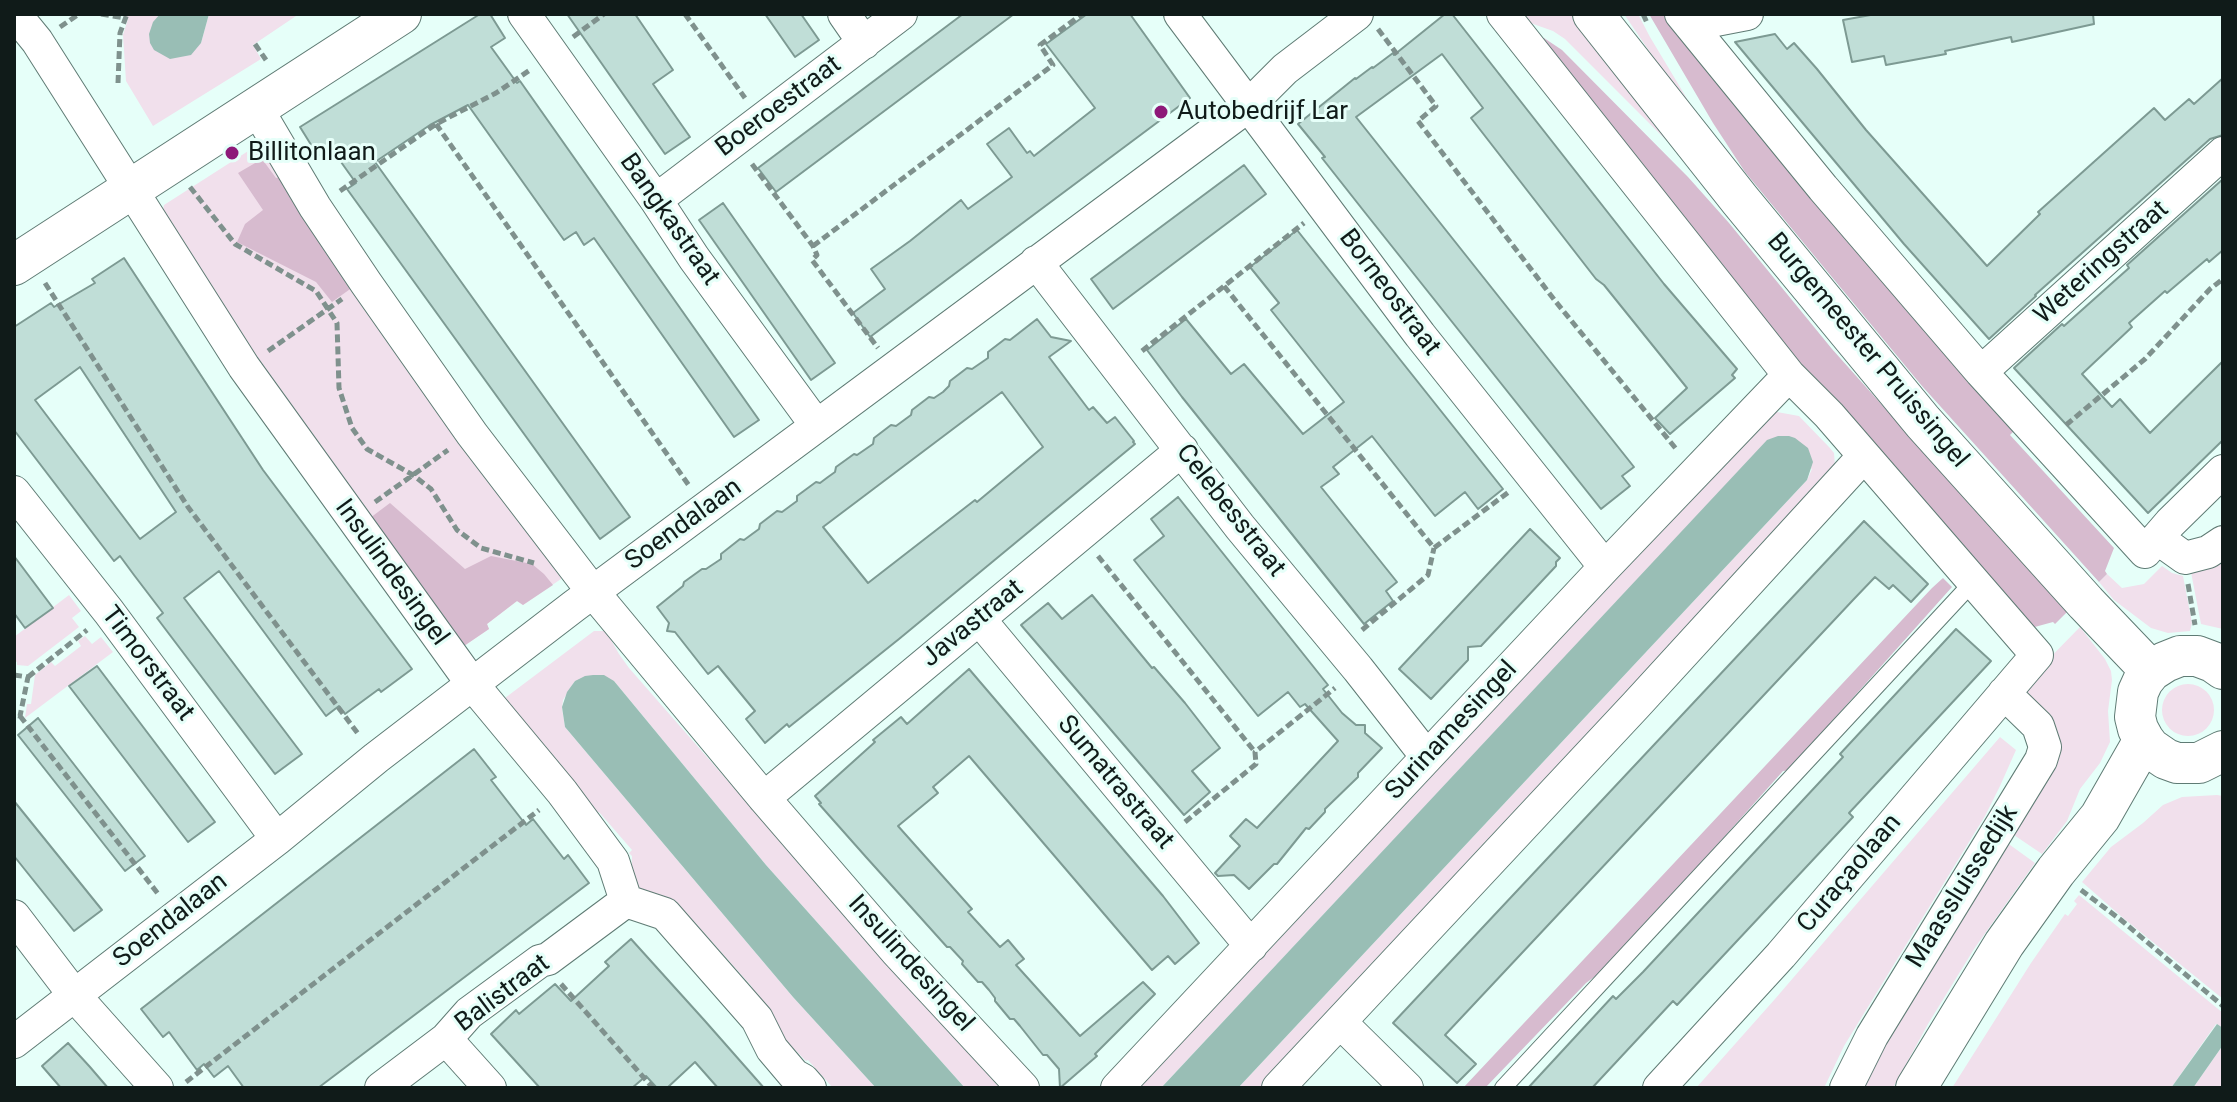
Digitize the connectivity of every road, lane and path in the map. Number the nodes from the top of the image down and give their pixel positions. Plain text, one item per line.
1 (15, 14) edge
2 (101, 14) edge
3 (401, 14) edge
4 (524, 14) edge
5 (604, 14) edge
6 (685, 14) edge
7 (844, 14) edge
8 (901, 14) edge
9 (1082, 14) edge
10 (1180, 14) edge
11 (1503, 14) edge
12 (1747, 14) edge
13 (126, 16) edge
14 (1595, 16) edge
15 (1366, 20) edge
16 (1685, 20) edge
17 (864, 43) junction
18 (255, 44) dead end
19 (553, 55) junction
20 (266, 60) dead end
21 (118, 83) dead end
22 (1248, 106) junction
23 (256, 107) junction
24 (761, 121) junction
25 (436, 124) junction
26 (735, 141) junction
27 (2223, 153) edge
28 (187, 183) dead end
29 (130, 190) junction
30 (656, 200) junction
31 (315, 207) junction
32 (1324, 207) junction
33 (813, 246) junction
34 (1036, 262) junction
35 (28, 272) edge
36 (2223, 279) edge
37 (366, 283) junction
38 (1224, 286) junction
39 (328, 309) junction
40 (244, 367) junction
41 (893, 368) junction
42 (1119, 369) junction
43 (1981, 372) junction
44 (1789, 375) junction
45 (816, 425) junction
46 (472, 434) junction
47 (2041, 439) junction
48 (1182, 450) junction
49 (1864, 456) junction
50 (2223, 471) edge
51 (1696, 472) junction
52 (413, 475) junction
53 (1532, 475) junction
54 (14, 492) edge
55 (706, 509) junction
56 (351, 519) junction
57 (1081, 535) junction
58 (2223, 542) edge
59 (2151, 545) junction
60 (1434, 548) junction
61 (541, 565) dead end
62 (1605, 567) junction
63 (2187, 580) dead end
64 (1973, 582) junction
65 (593, 592) junction
66 (109, 612) junction
67 (980, 620) junction
68 (2195, 634) dead end
69 (1349, 659) junction
70 (2223, 669) edge
71 (2151, 671) junction
72 (14, 675) edge
73 (28, 677) junction
74 (473, 685) junction
75 (2004, 693) junction
76 (17, 715) edge
77 (2155, 750) junction
78 (2223, 751) edge
79 (1255, 752) junction
80 (1427, 757) junction
81 (376, 758) junction
82 (562, 792) junction
83 (764, 798) junction
84 (277, 839) junction
85 (1163, 841) junction
86 (626, 901) junction
87 (14, 916) edge
88 (176, 917) junction
89 (2121, 920) dead end
90 (1251, 946) junction
91 (540, 961) junction
92 (75, 996) junction
93 (2223, 1006) edge
94 (1340, 1022) junction
95 (446, 1039) junction
96 (14, 1042) edge
97 (157, 1088) edge
98 (179, 1088) edge
99 (381, 1088) edge
100 (490, 1088) edge
101 (653, 1088) edge
102 (810, 1088) edge
103 (1023, 1088) edge
104 (1117, 1088) edge
105 (1278, 1088) edge
106 (1407, 1088) edge
107 (1503, 1088) edge
108 (1659, 1088) edge
109 (1846, 1088) edge
110 (1916, 1088) edge

1 - 29 street, Insulindesingel
2 - 13 path
3 - 23 street
4 - 19 street, Bangkastraat
5 - 19 path
6 - 24 path
7 - 17 street
8 - 17 street, Boeroestraat
9 - 33 path
10 - 22 street, Borneostraat
11 - 44 street
12 - 16 street
13 - 21 path
14 - 71 street, Burgemeester Pruissingel
15 - 22 street, Soendalaan
15 - 51 path
16 - 43 street
17 - 24 street, Boeroestraat
18 - 20 path
19 - 25 path
19 - 30 street, Bangkastraat
22 - 32 street, Borneostraat
22 - 34 street, Soendalaan
23 - 29 street
23 - 31 street, Insulindesingel
24 - 26 street, Boeroestraat
25 - 31 path
25 - 55 path
26 - 30 street, Boeroestraat
26 - 33 path
27 - 43 street, Weteringstraat
28 - 39 path
29 - 35 street
29 - 40 street, Insulindesingel
30 - 45 street, Bangkastraat
31 - 37 street, Insulindesingel
32 - 38 path
32 - 53 street, Borneostraat
33 - 41 path
34 - 41 street, Soendalaan
34 - 42 street, Celebesstraat
35 - 81 path
36 - 47 path
37 - 39 path
37 - 46 street, Insulindesingel
38 - 42 path
38 - 60 path
39 - 40 path
39 - 52 path
40 - 56 street, Insulindesingel
41 - 45 street, Soendalaan
42 - 48 street, Celebesstraat
43 - 47 street
44 - 49 street
44 - 51 street, Surinamesingel
45 - 55 street, Soendalaan
46 - 52 path
46 - 65 street, Insulindesingel
47 - 59 street
48 - 57 street, Javastraat
48 - 69 street, Celebesstraat
49 - 64 street
49 - 94 street
50 - 59 street
51 - 62 street, Surinamesingel
52 - 56 path
52 - 61 path
53 - 60 path
53 - 62 street, Borneostraat
54 - 66 street, Timorstraat
55 - 65 street, Soendalaan
56 - 74 street, Insulindesingel
57 - 67 street, Javastraat
57 - 79 path
58 - 59 street
60 - 69 path
62 - 80 street, Surinamesingel
63 - 68 path
64 - 75 street, Curaçaolaan
64 - 107 lane
65 - 74 street, Soendalaan
65 - 83 street, Insulindesingel
66 - 73 path
66 - 84 street, Timorstraat
67 - 83 street, Javastraat
67 - 85 street, Sumatrastraat
69 - 79 path
69 - 80 street, Celebesstraat
70 - 71 street
71 - 77 street
72 - 73 path
73 - 76 path
74 - 81 street, Soendalaan
74 - 82 street, Insulindesingel
75 - 108 street, Curaçaolaan
75 - 109 street, Maassluissedijk
76 - 88 path
77 - 78 street
77 - 110 street
79 - 85 path
80 - 90 street, Surinamesingel
81 - 84 street, Soendalaan
82 - 86 street, Insulindesingel
82 - 98 path
83 - 103 street, Insulindesingel
84 - 88 street, Soendalaan
85 - 90 street, Sumatrastraat
86 - 91 street, Balistraat
86 - 102 street
87 - 92 street
88 - 92 street, Soendalaan
89 - 93 path
90 - 104 street, Surinamesingel
91 - 95 street, Balistraat
91 - 101 path
92 - 96 street, Soendalaan
92 - 97 street
94 - 105 street
94 - 106 street
95 - 99 street, Balistraat
95 - 100 street

